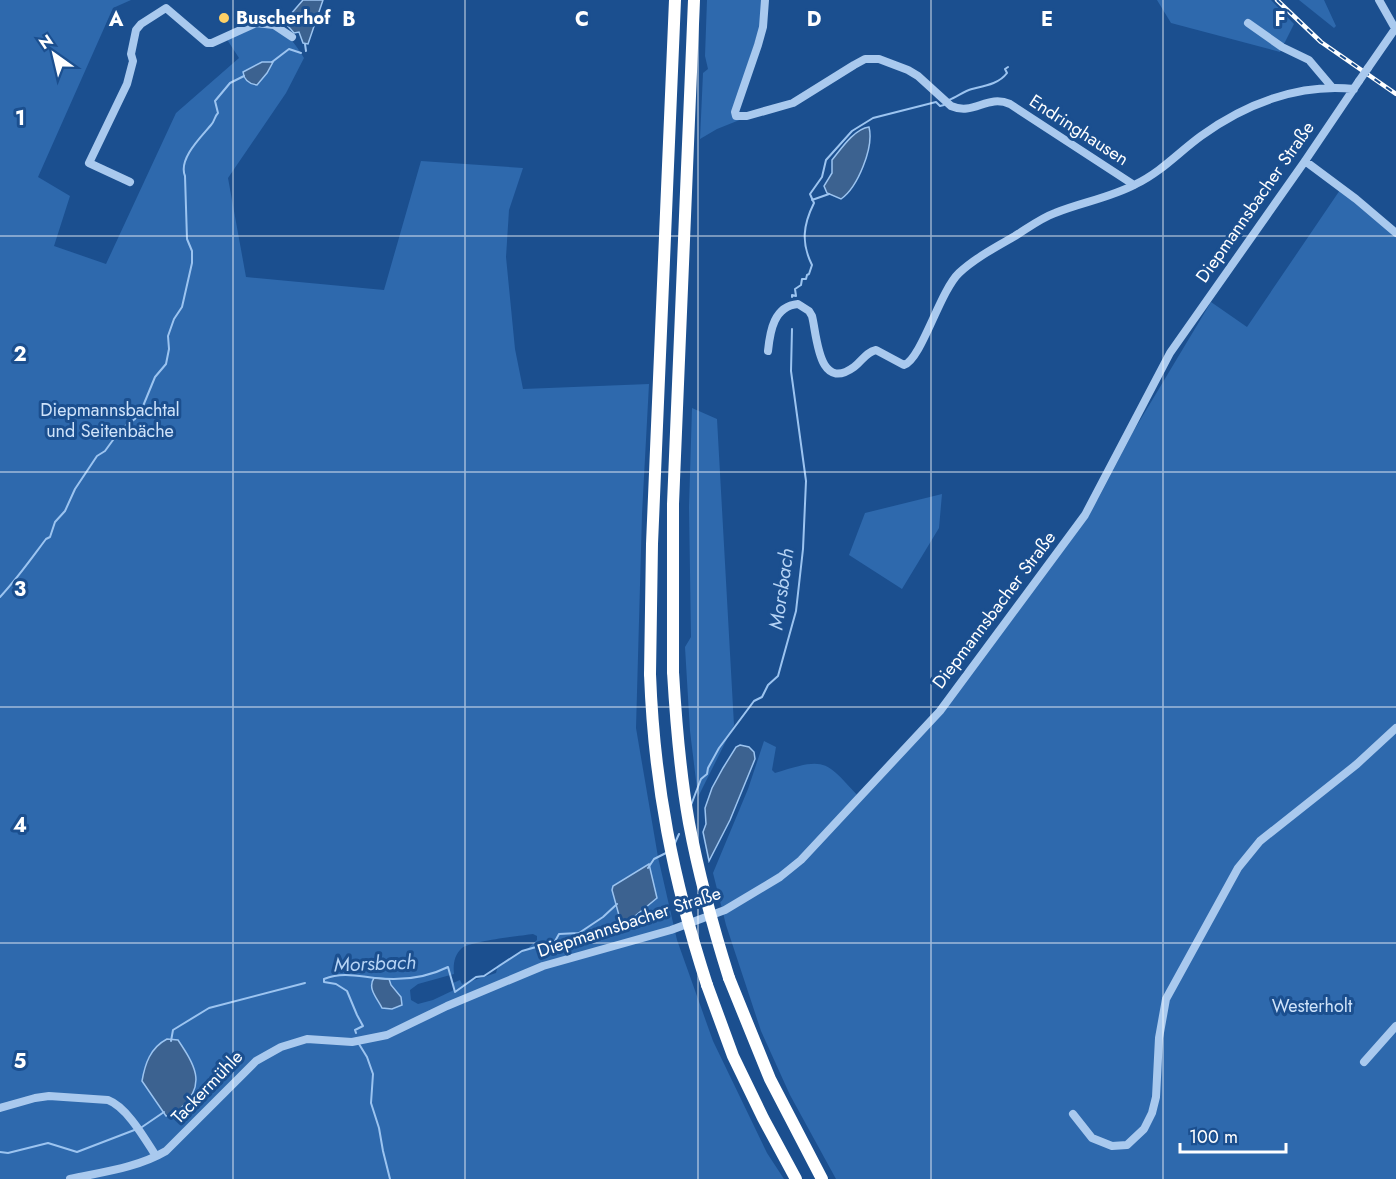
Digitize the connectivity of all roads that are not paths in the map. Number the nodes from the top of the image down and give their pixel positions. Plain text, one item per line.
1 (675, 0) edge
2 (694, 0) edge
3 (765, 0) edge
4 (1379, 0) edge
5 (166, 4) edge
6 (1393, 16) edge
7 (1248, 23) dead end
8 (1395, 30) edge
9 (292, 37) dead end
10 (1331, 86) junction
11 (1355, 86) junction
12 (1305, 161) junction
13 (130, 182) dead end
14 (1134, 185) junction
15 (1396, 233) edge
16 (768, 351) dead end
17 (1396, 728) edge
18 (1396, 1026) edge
19 (373, 1038) joint
20 (1364, 1062) dead end
21 (0, 1108) edge
22 (1073, 1114) dead end
23 (156, 1156) junction
24 (70, 1179) edge
25 (796, 1179) edge
26 (822, 1179) edge

1 - 25 highway, bridge
2 - 26 highway, bridge
3 - 14 street, Endringhausen
4 - 6 street
5 - 9 street
5 - 13 street
6 - 8 street
7 - 10 street
8 - 11 street, Diepmannsbacher Straße, bridge
10 - 11 street
10 - 14 street
11 - 12 street, Diepmannsbacher Straße
12 - 15 street
12 - 19 street, Diepmannsbacher Straße
14 - 16 street, Endringhausen
17 - 22 street
18 - 20 street
19 - 23 street, Tackermühle
21 - 23 street
23 - 24 street, Tackermühle

